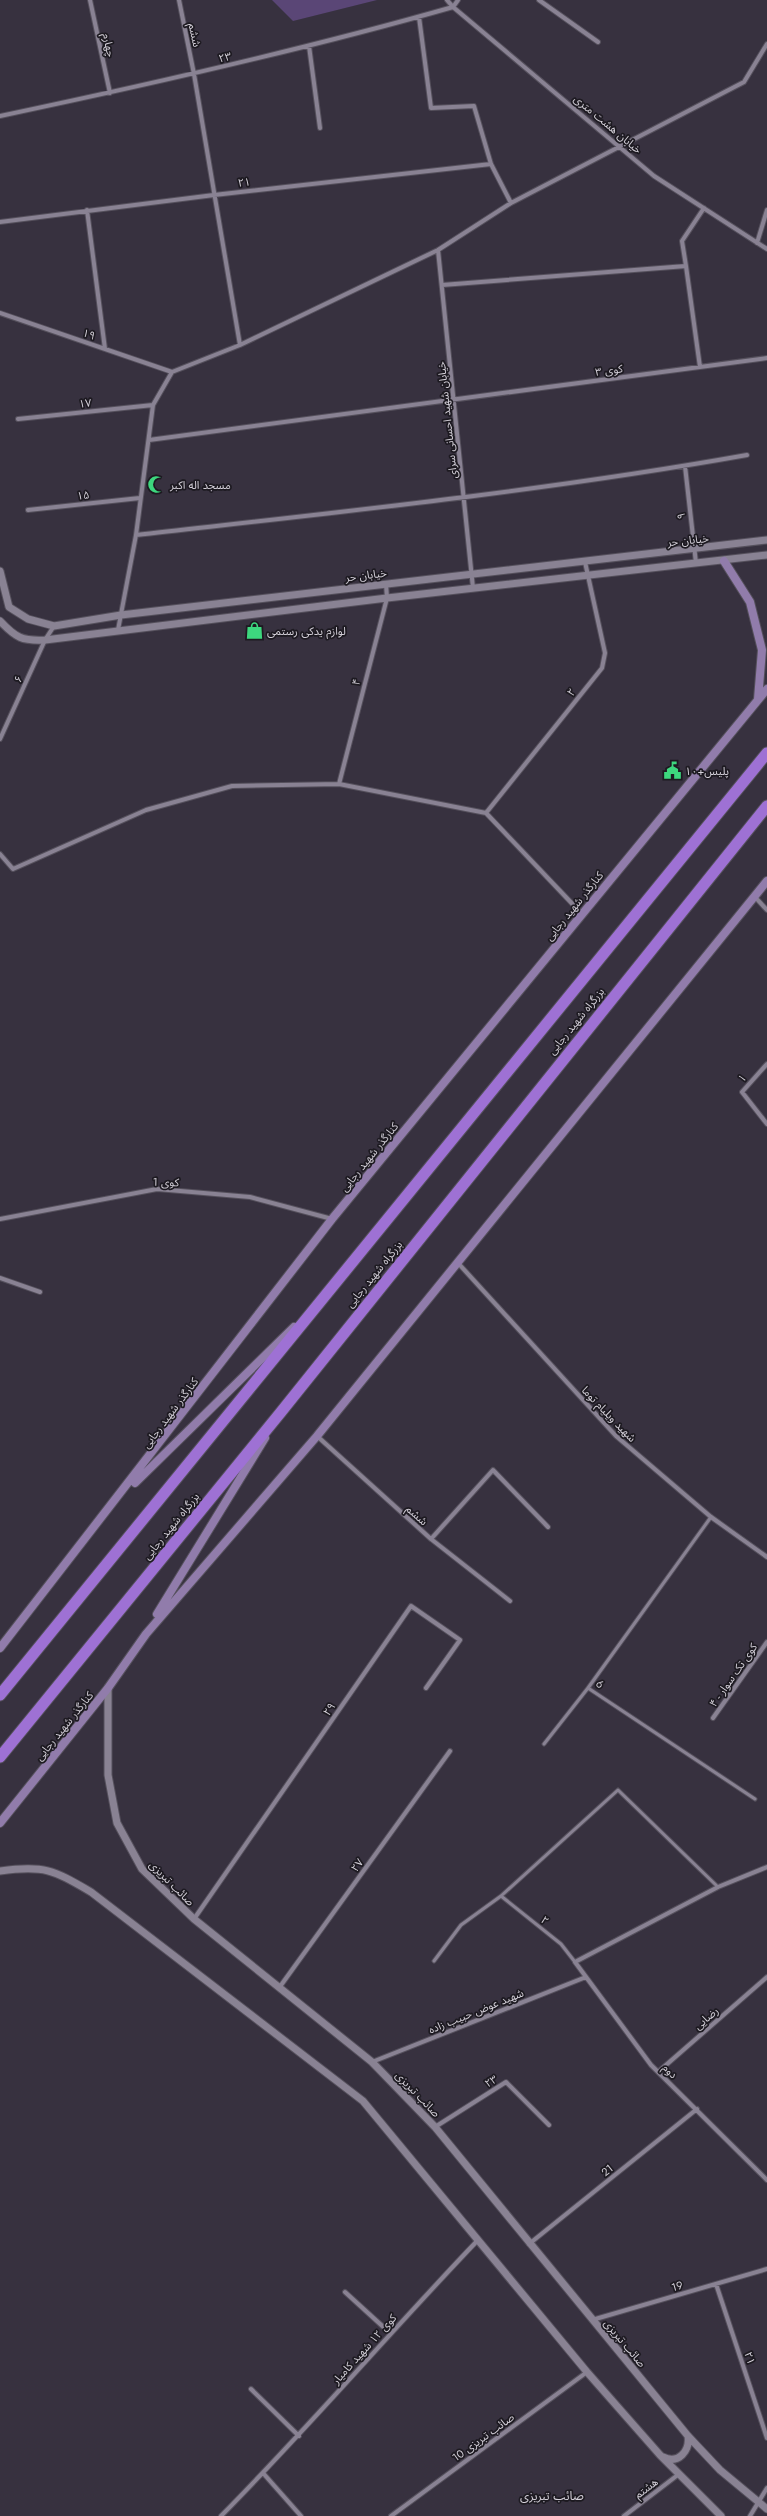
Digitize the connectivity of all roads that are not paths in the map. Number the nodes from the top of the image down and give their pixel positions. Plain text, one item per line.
1 (90, 0) edge
2 (179, 0) edge
3 (447, 0) edge
4 (458, 0) edge
5 (539, 0) edge
6 (453, 7) junction
7 (419, 17) junction
8 (598, 42) dead end
9 (767, 44) edge
10 (309, 46) junction
11 (194, 74) junction
12 (110, 93) junction
13 (0, 116) edge
14 (320, 128) dead end
15 (622, 147) junction
16 (491, 164) junction
17 (214, 195) junction
18 (511, 204) junction
19 (704, 208) junction
20 (87, 210) junction
21 (767, 210) edge
22 (0, 222) edge
23 (757, 243) junction
24 (767, 249) edge
25 (438, 250) junction
26 (686, 266) junction
27 (442, 284) junction
28 (0, 313) edge
29 (240, 344) junction
30 (105, 349) junction
31 (767, 358) edge
32 (700, 366) junction
33 (172, 372) junction
34 (454, 400) junction
35 (153, 405) junction
36 (18, 419) dead end
37 (149, 440) junction
38 (747, 455) dead end
39 (685, 466) junction
40 (140, 498) junction
41 (464, 498) junction
42 (28, 510) dead end
43 (136, 535) junction
44 (767, 540) edge
45 (694, 550) junction
46 (767, 555) edge
47 (724, 561) junction
48 (585, 562) junction
49 (696, 564) junction
50 (0, 571) edge
51 (471, 574) junction
52 (589, 576) junction
53 (386, 584) junction
54 (473, 588) junction
55 (387, 598) junction
56 (121, 615) junction
57 (0, 621) edge
58 (54, 626) junction
59 (118, 630) junction
60 (45, 640) junction
61 (767, 689) edge
62 (758, 699) junction
63 (0, 740) edge
64 (767, 753) edge
65 (339, 784) junction
66 (767, 806) edge
67 (486, 812) junction
68 (0, 854) edge
69 (767, 881) edge
70 (754, 896) junction
71 (767, 910) edge
72 (582, 914) junction
73 (767, 1064) edge
74 (767, 1124) edge
75 (0, 1219) edge
76 (332, 1219) junction
77 (458, 1263) junction
78 (0, 1278) edge
79 (40, 1292) dead end
80 (327, 1295) junction
81 (281, 1412) junction
82 (317, 1436) junction
83 (115, 1503) junction
84 (711, 1517) junction
85 (548, 1527) dead end
86 (431, 1539) junction
87 (767, 1557) edge
88 (510, 1601) dead end
89 (146, 1634) junction
90 (767, 1642) edge
91 (0, 1648) edge
92 (108, 1688) junction
93 (426, 1688) dead end
94 (588, 1688) junction
95 (0, 1695) edge
96 (713, 1718) dead end
97 (544, 1744) dead end
98 (450, 1751) dead end
99 (0, 1757) edge
100 (755, 1799) dead end
101 (0, 1823) edge
102 (767, 1867) edge
103 (0, 1871) edge
104 (718, 1887) junction
105 (501, 1896) junction
106 (194, 1919) junction
107 (434, 1961) dead end
108 (575, 1962) junction
109 (586, 1977) junction
110 (767, 1977) edge
111 (279, 1989) junction
112 (372, 2062) junction
113 (658, 2072) junction
114 (697, 2110) junction
115 (549, 2125) dead end
116 (435, 2127) junction
117 (767, 2180) edge
118 (479, 2239) junction
119 (529, 2244) junction
120 (767, 2269) edge
121 (716, 2284) junction
122 (345, 2292) dead end
123 (591, 2320) junction
124 (390, 2333) junction
125 (587, 2372) junction
126 (251, 2389) dead end
127 (299, 2436) junction
128 (688, 2436) junction
129 (767, 2438) edge
130 (660, 2455) junction
131 (263, 2473) junction
132 (679, 2474) junction
133 (767, 2488) edge
134 (758, 2502) junction
135 (767, 2509) edge
136 (220, 2516) edge
137 (301, 2516) edge
138 (391, 2516) edge
139 (624, 2516) edge
140 (721, 2516) edge
141 (750, 2516) edge

1 - 12 street, چهارم
2 - 11 street, ششم
3 - 6 street, خیابان هشت متری
4 - 6 street
5 - 8 street
6 - 7 street, ۲۳
6 - 15 street, خیابان هشت متری
7 - 10 street, ۲۳
7 - 16 street
9 - 15 street
10 - 11 street, ۲۳
10 - 14 street
11 - 12 street, ۲۳
11 - 17 street, ششم
12 - 13 street, ۲۳
15 - 18 street
15 - 19 street, خیابان هشت متری
16 - 17 street, ۲۱
16 - 18 street
17 - 20 street, ۲۱
17 - 29 street, ششم
18 - 25 street
19 - 23 street, خیابان هشت متری
19 - 26 street
20 - 22 street, ۲۱
20 - 30 street
21 - 23 street
23 - 24 street, خیابان هشت متری
25 - 27 street, خیابان شهید احسانی سرای
25 - 29 street
26 - 27 street
26 - 32 street
27 - 34 street, خیابان شهید احسانی سرای
28 - 30 street, ۱۹
29 - 33 street
30 - 33 street, ۱۹
31 - 32 street, کوی ۳
32 - 34 street, کوی ۳
33 - 35 street
34 - 37 street, کوی ۳
34 - 41 street, خیابان شهید احسانی سرای
35 - 36 street, ۱۷
35 - 37 street
37 - 40 street
38 - 39 street
39 - 41 street
39 - 45 street, ۹
40 - 42 street, ۱۵
40 - 43 street
41 - 43 street
41 - 51 street, خیابان شهید احسانی سرای
43 - 56 street
44 - 45 street, خیابان حر
45 - 48 street, خیابان حر
45 - 49 street, ۹
46 - 47 street
47 - 49 street
47 - 62 main road
48 - 51 street, خیابان حر
48 - 52 street, ۲
49 - 52 street
50 - 58 street, خیابان حر
51 - 53 street, خیابان حر
51 - 54 street, خیابان شهید احسانی سرای
52 - 54 street
52 - 67 street, ۲
53 - 55 street, ۴
53 - 56 street, خیابان حر
54 - 55 street
55 - 59 street
55 - 65 street, ۴
56 - 58 street, خیابان حر
56 - 59 street
57 - 60 street
58 - 60 street, ۶
59 - 60 street
60 - 63 street, ۶
61 - 62 main road, کنارگذر شهید رجایی
62 - 72 main road, کنارگذر شهید رجایی
64 - 80 highway, بزرگراه شهید رجایی
65 - 67 street
65 - 68 street
66 - 81 highway, بزرگراه شهید رجایی
67 - 72 street
69 - 70 main road, کنارگذر شهید رجایی
70 - 71 street
70 - 77 main road, کنارگذر شهید رجایی
72 - 76 main road, کنارگذر شهید رجایی
73 - 74 street, ۱
75 - 76 street, کوی 1
76 - 83 main road, کنارگذر شهید رجایی
77 - 82 main road, کنارگذر شهید رجایی
77 - 84 street, شهید ویلیام توما
78 - 79 street
80 - 83 main road
80 - 95 highway, بزرگراه شهید رجایی
81 - 89 main road
81 - 99 highway, بزرگراه شهید رجایی
82 - 86 street, ششم
82 - 89 main road, کنارگذر شهید رجایی
83 - 91 main road, کنارگذر شهید رجایی
84 - 87 street, شهید ویلیام توما
84 - 94 lane, 6
85 - 86 street
86 - 88 street, ششم
89 - 92 main road, کنارگذر شهید رجایی
90 - 96 street, ۴ - کوی تک سوار
92 - 101 main road, کنارگذر شهید رجایی
92 - 106 street, صائب تبریزی
93 - 106 street, ۲۹
94 - 97 lane
94 - 100 lane, 6
98 - 111 street, ۲۷
102 - 104 street
103 - 118 street
104 - 105 lane
104 - 108 street
105 - 107 lane
105 - 108 lane, ۲
106 - 111 street, صائب تبریزی
108 - 109 street, دوم
109 - 112 street, شهید عوض حبیب زاده
109 - 113 street, دوم
110 - 113 street, رضایی
111 - 112 street, صائب تبریزی
112 - 116 street, صائب تبریزی
113 - 114 street, دوم
114 - 117 street, دوم
114 - 119 street, 21
115 - 116 street, ۲۳
116 - 119 street, صائب تبریزی
118 - 124 street, کوی ۱۲ شهید کامیار
118 - 125 street
119 - 123 street, صائب تبریزی
120 - 121 street, 19
121 - 123 street, 19
121 - 129 street, ۲۱
122 - 124 street
123 - 128 street, صائب تبریزی
124 - 127 street, کوی ۱۲ شهید کامیار
125 - 130 street
125 - 138 street, صائب تبریزی 10
126 - 127 street
127 - 131 street, کوی ۱۲ شهید کامیار
128 - 130 street
128 - 134 street, صائب تبریزی
130 - 132 street
131 - 136 street, کوی ۱۲ شهید کامیار
131 - 137 street
132 - 139 street, هشتم
132 - 140 street
133 - 134 street
134 - 135 street, صائب تبریزی
134 - 141 street

